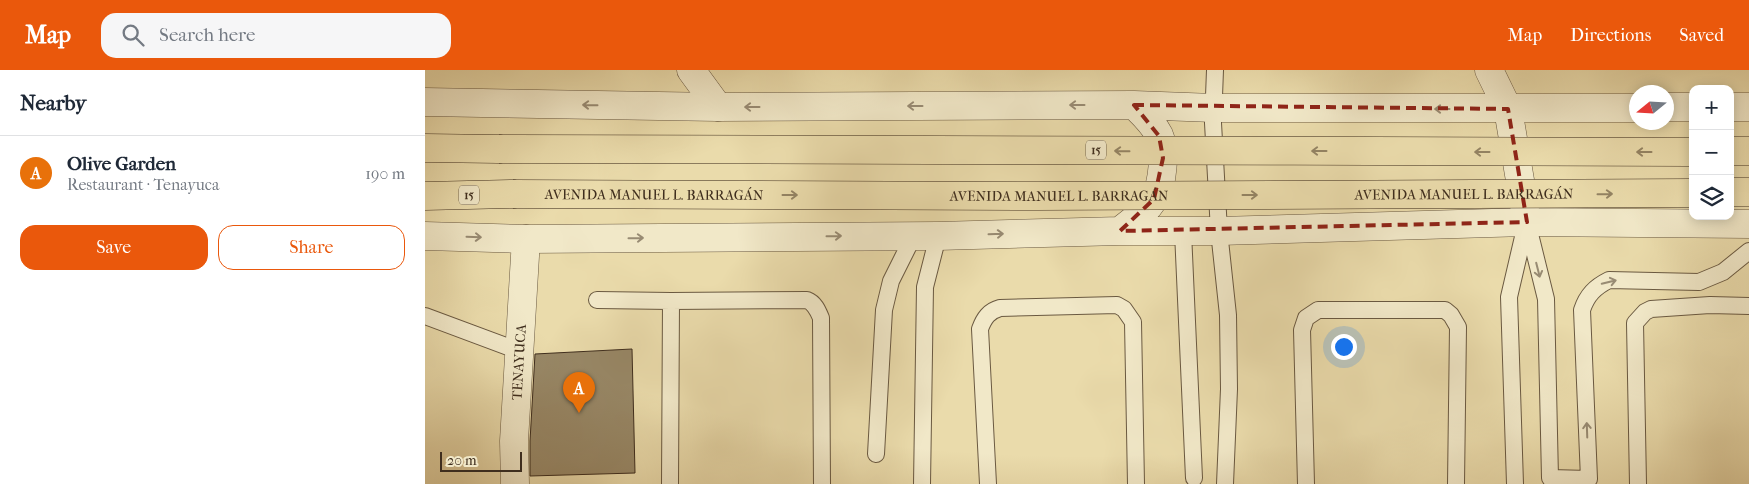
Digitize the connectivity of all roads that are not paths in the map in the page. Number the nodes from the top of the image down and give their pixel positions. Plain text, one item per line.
1 (691, 70) edge
2 (1215, 70) edge
3 (1489, 70) edge
4 (425, 102) edge
5 (1134, 105) junction
6 (718, 107) junction
7 (1674, 107) edge
8 (1689, 107) edge
9 (1734, 107) edge
10 (1749, 107) edge
11 (1214, 108) junction
12 (1629, 108) edge
13 (1509, 109) junction
14 (425, 148) edge
15 (1734, 151) edge
16 (1749, 151) edge
17 (1689, 152) edge
18 (1734, 192) edge
19 (1749, 192) edge
20 (1689, 193) edge
21 (425, 196) edge
22 (1527, 222) junction
23 (1749, 224) edge
24 (1120, 231) junction
25 (1183, 232) junction
26 (1219, 232) junction
27 (926, 235) junction
28 (425, 236) edge
29 (526, 239) junction
30 (1749, 251) edge
31 (597, 300) dead end
32 (671, 300) junction
33 (1749, 306) edge
34 (425, 316) edge
35 (519, 351) junction
36 (876, 454) dead end
37 (1194, 478) dead end
38 (515, 484) edge
39 (670, 484) edge
40 (822, 484) edge
41 (922, 484) edge
42 (989, 484) edge
43 (1136, 484) edge
44 (1225, 484) edge
45 (1305, 484) edge
46 (1456, 484) edge
47 (1515, 484) edge
48 (1638, 484) edge

1 - 6 street
2 - 11 lane
3 - 13 street
6 -> 4 street
5 -> 6 street
5 - 11 street
5 - 24 street
7 - 8 street
9 - 10 street
13 -> 11 street
11 - 26 lane
12 - 13 street
13 - 22 street
17 -> 14 highway, 15, bridge
15 - 16 highway
18 - 19 highway
21 -> 20 highway, AVENIDA MANUEL L. BARRAGÁN / 15, bridge
22 - 23 street
22 - 26 street
22 -> 30 lane
22 - 47 lane
24 - 25 street
27 -> 24 street
25 - 26 street
25 - 37 lane
26 - 44 lane
29 -> 27 street
27 - 36 lane
27 - 41 lane
28 -> 29 street
29 - 35 street, TENAYUCA
31 - 32 lane
32 - 39 lane
32 - 40 lane
33 - 48 lane
34 - 35 lane
35 - 38 street, TENAYUCA
42 - 43 lane
45 - 46 lane

